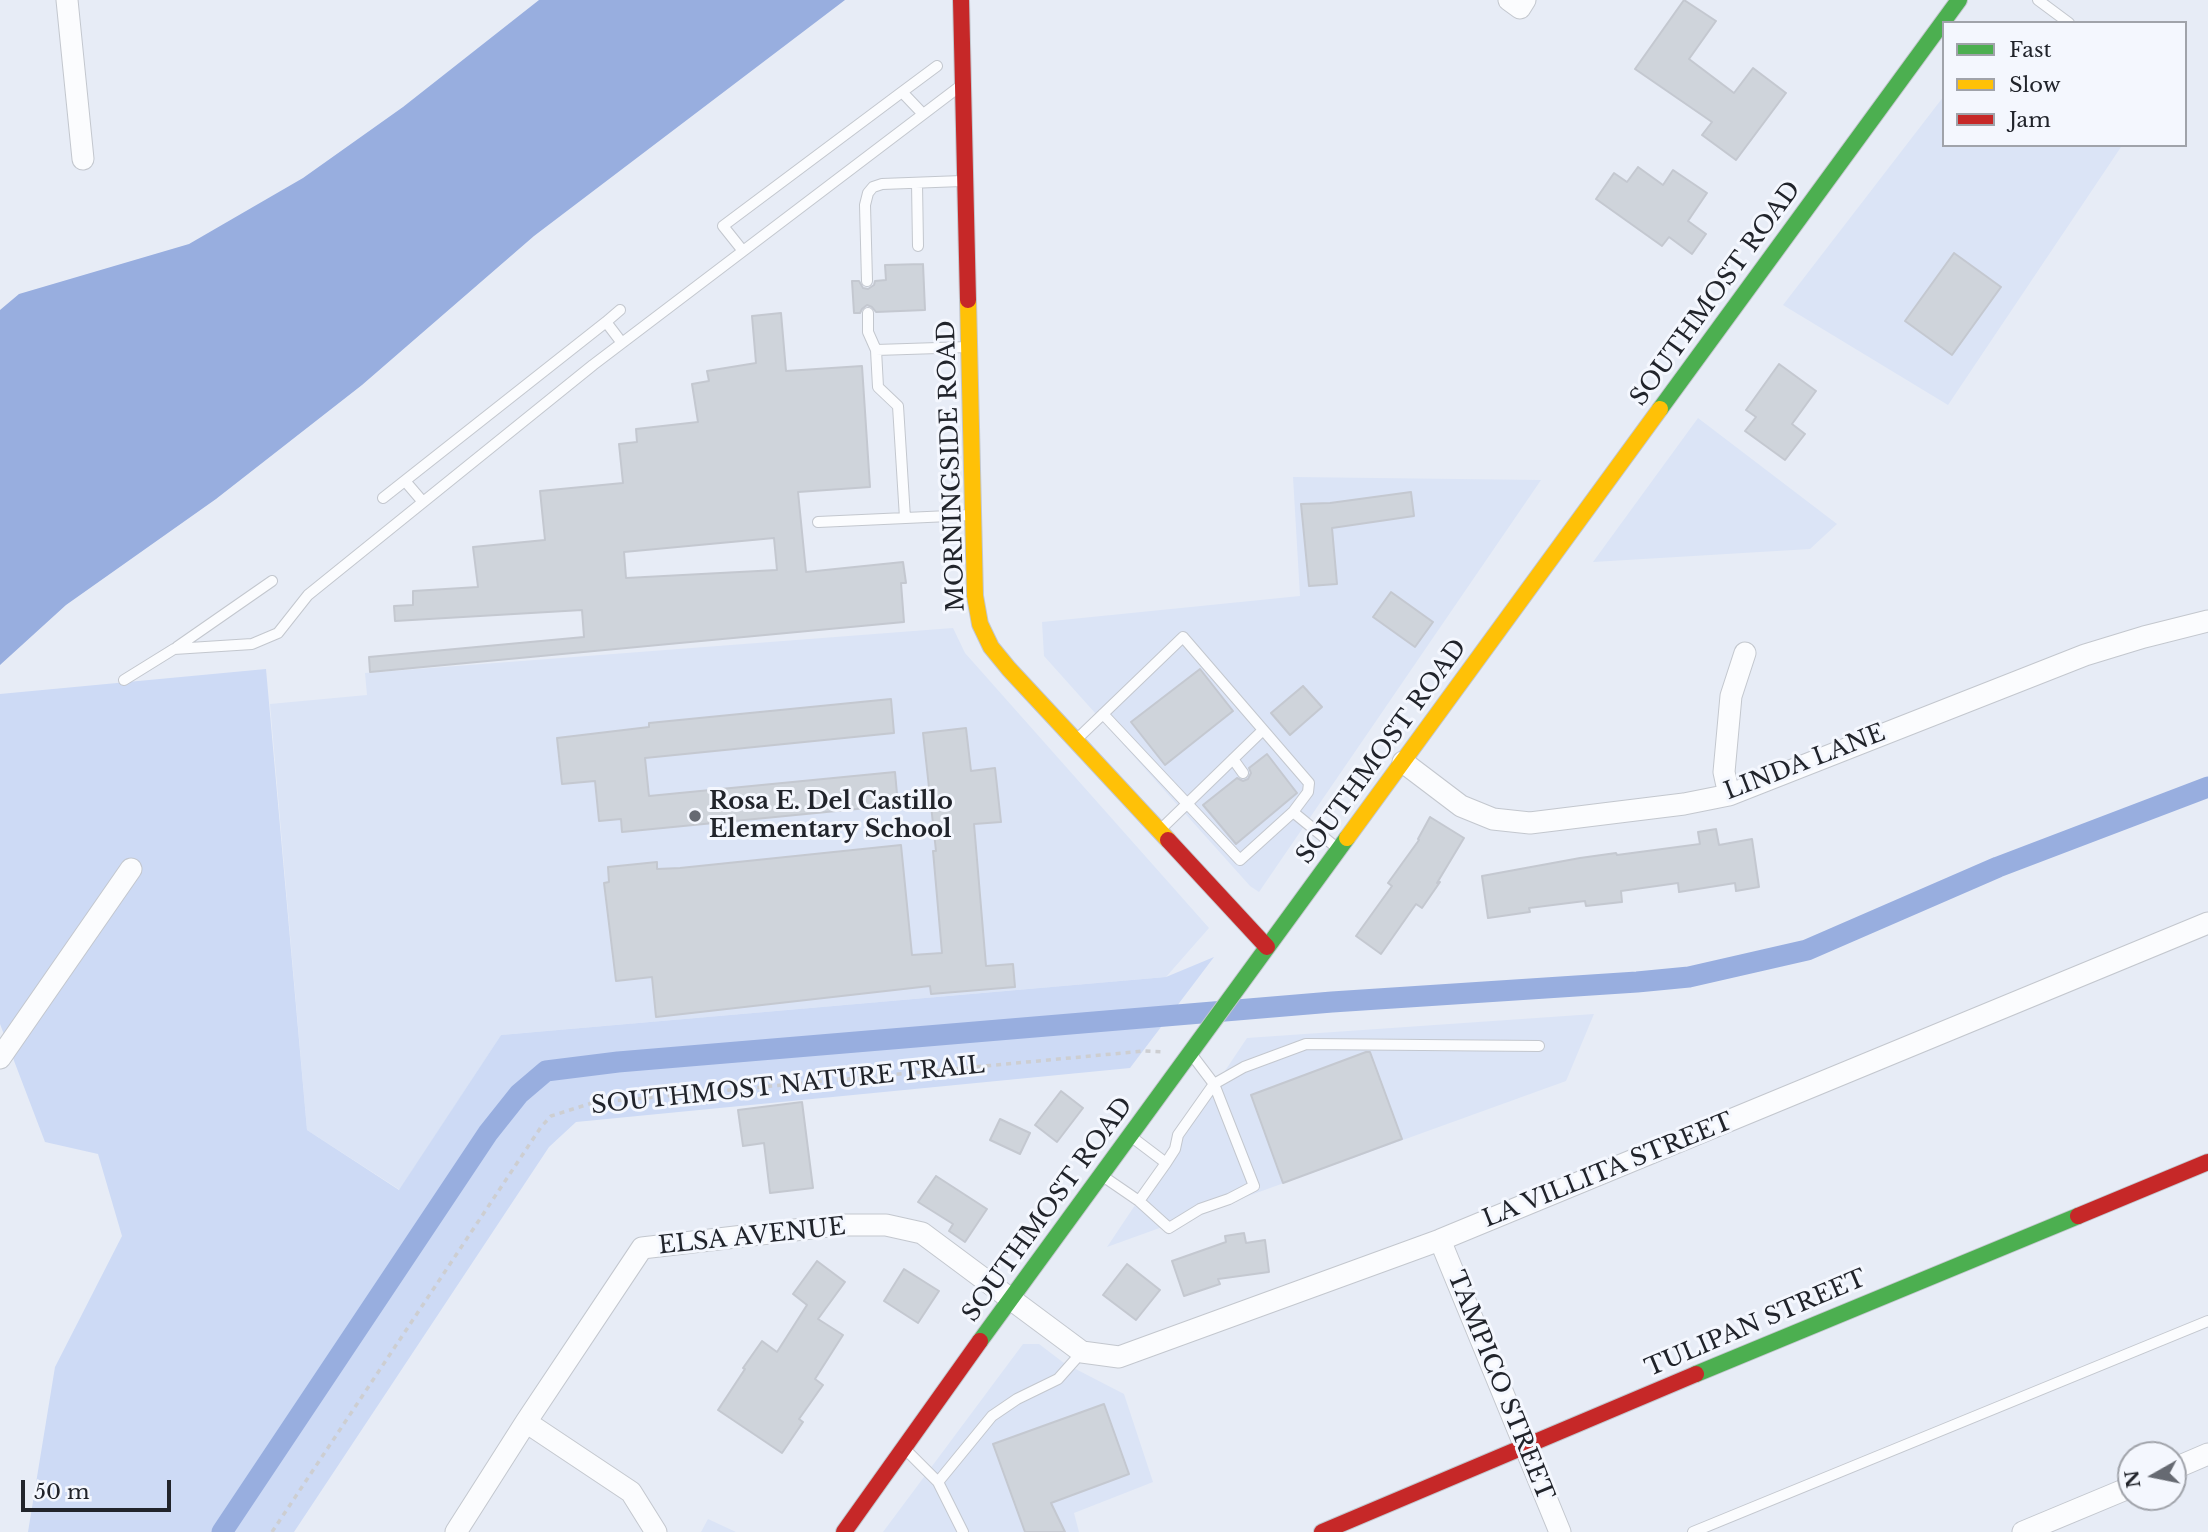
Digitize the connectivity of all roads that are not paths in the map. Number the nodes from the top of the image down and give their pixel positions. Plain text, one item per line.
1 (67, 0) edge
2 (961, 0) edge
3 (1509, 0) edge
4 (1525, 0) edge
5 (2038, 0) edge
6 (1948, 4) edge
7 (2066, 21) edge
8 (937, 66) dead end
9 (964, 83) junction
10 (902, 92) junction
11 (923, 114) junction
12 (83, 159) dead end
13 (966, 181) junction
14 (917, 183) junction
15 (918, 246) dead end
16 (743, 251) junction
17 (867, 281) dead end
18 (620, 310) dead end
19 (868, 313) dead end
20 (606, 322) junction
21 (622, 343) junction
22 (970, 347) junction
23 (876, 350) junction
24 (405, 481) junction
25 (383, 498) dead end
26 (423, 502) junction
27 (974, 515) junction
28 (905, 518) junction
29 (818, 522) dead end
30 (272, 581) dead end
31 (2208, 621) edge
32 (174, 649) junction
33 (1745, 653) dead end
34 (124, 680) dead end
35 (1103, 713) junction
36 (1263, 730) junction
37 (1075, 741) junction
38 (1233, 759) junction
39 (1403, 762) junction
40 (1243, 773) dead end
41 (1210, 782) junction
42 (1218, 793) dead end
43 (1729, 795) junction
44 (1187, 804) junction
45 (1293, 812) junction
46 (1159, 831) junction
47 (1250, 833) dead end
48 (1258, 844) junction
49 (1339, 849) junction
50 (131, 869) dead end
51 (2208, 923) edge
52 (1266, 947) junction
53 (1539, 1046) dead end
54 (1191, 1052) junction
55 (0, 1058) edge
56 (1214, 1084) junction
57 (1130, 1136) junction
58 (2208, 1162) edge
59 (1166, 1163) junction
60 (1102, 1175) junction
61 (1139, 1201) junction
62 (1440, 1240) junction
63 (1011, 1298) junction
64 (2208, 1321) edge
65 (1082, 1352) junction
66 (526, 1422) junction
67 (1525, 1445) junction
68 (903, 1447) junction
69 (2208, 1454) edge
70 (2187, 1463) edge
71 (938, 1482) junction
72 (2117, 1493) edge
73 (456, 1532) edge
74 (656, 1532) edge
75 (844, 1532) edge
76 (963, 1532) edge
77 (1322, 1532) edge
78 (1560, 1532) edge
79 (1693, 1532) edge
80 (2023, 1532) edge

1 - 12 street
2 - 9 street, MORNINGSIDE ROAD
3 - 4 street
5 - 7 lane
6 - 39 street, SOUTHMOST ROAD
8 - 10 lane
9 - 11 lane
9 - 13 street, MORNINGSIDE ROAD
10 - 11 lane
10 - 16 lane
11 - 16 lane
13 - 14 lane
13 - 22 street, MORNINGSIDE ROAD
14 - 15 lane
14 - 17 lane
16 - 21 lane
18 - 20 lane
19 - 23 lane
20 - 21 lane
20 - 24 lane
21 - 26 lane
22 - 23 lane
22 - 27 street, MORNINGSIDE ROAD
23 - 28 lane
24 - 25 lane
24 - 26 lane
26 - 32 lane
27 - 28 lane
27 - 37 street, MORNINGSIDE ROAD
28 - 29 lane
30 - 32 lane
31 - 43 street, LINDA LANE
32 - 34 lane
33 - 43 street
35 - 36 lane
35 - 37 lane
35 - 44 lane
36 - 38 lane
36 - 45 lane
37 - 46 street, MORNINGSIDE ROAD
38 - 40 lane
38 - 41 lane
39 - 43 street, LINDA LANE
39 - 49 street, SOUTHMOST ROAD
41 - 42 lane
41 - 44 lane
44 - 46 lane
44 - 48 lane
45 - 48 lane
45 - 49 lane
46 - 52 street, MORNINGSIDE ROAD
47 - 48 lane
49 - 52 street, SOUTHMOST ROAD
50 - 55 street
51 - 62 street, LA VILLITA STREET
52 - 54 street, SOUTHMOST ROAD
53 - 56 lane
54 - 56 lane
54 - 57 street, SOUTHMOST ROAD
56 - 59 lane
56 - 61 lane
57 - 59 lane
57 - 60 street, SOUTHMOST ROAD
58 - 67 street, TULIPAN STREET
59 - 61 lane
60 - 61 lane
60 - 63 street, SOUTHMOST ROAD
62 - 65 street, LA VILLITA STREET
62 - 67 street, TAMPICO STREET
63 - 65 street, LA VILLITA STREET
63 - 66 street, ELSA AVENUE
63 - 68 street, SOUTHMOST ROAD
64 - 79 lane
65 - 71 lane
66 - 73 street, ELSA AVENUE
66 - 74 street
67 - 77 street, TULIPAN STREET
67 - 78 street, TAMPICO STREET
68 - 71 lane
68 - 75 street, SOUTHMOST ROAD
69 - 70 street
71 - 76 lane
72 - 80 street

